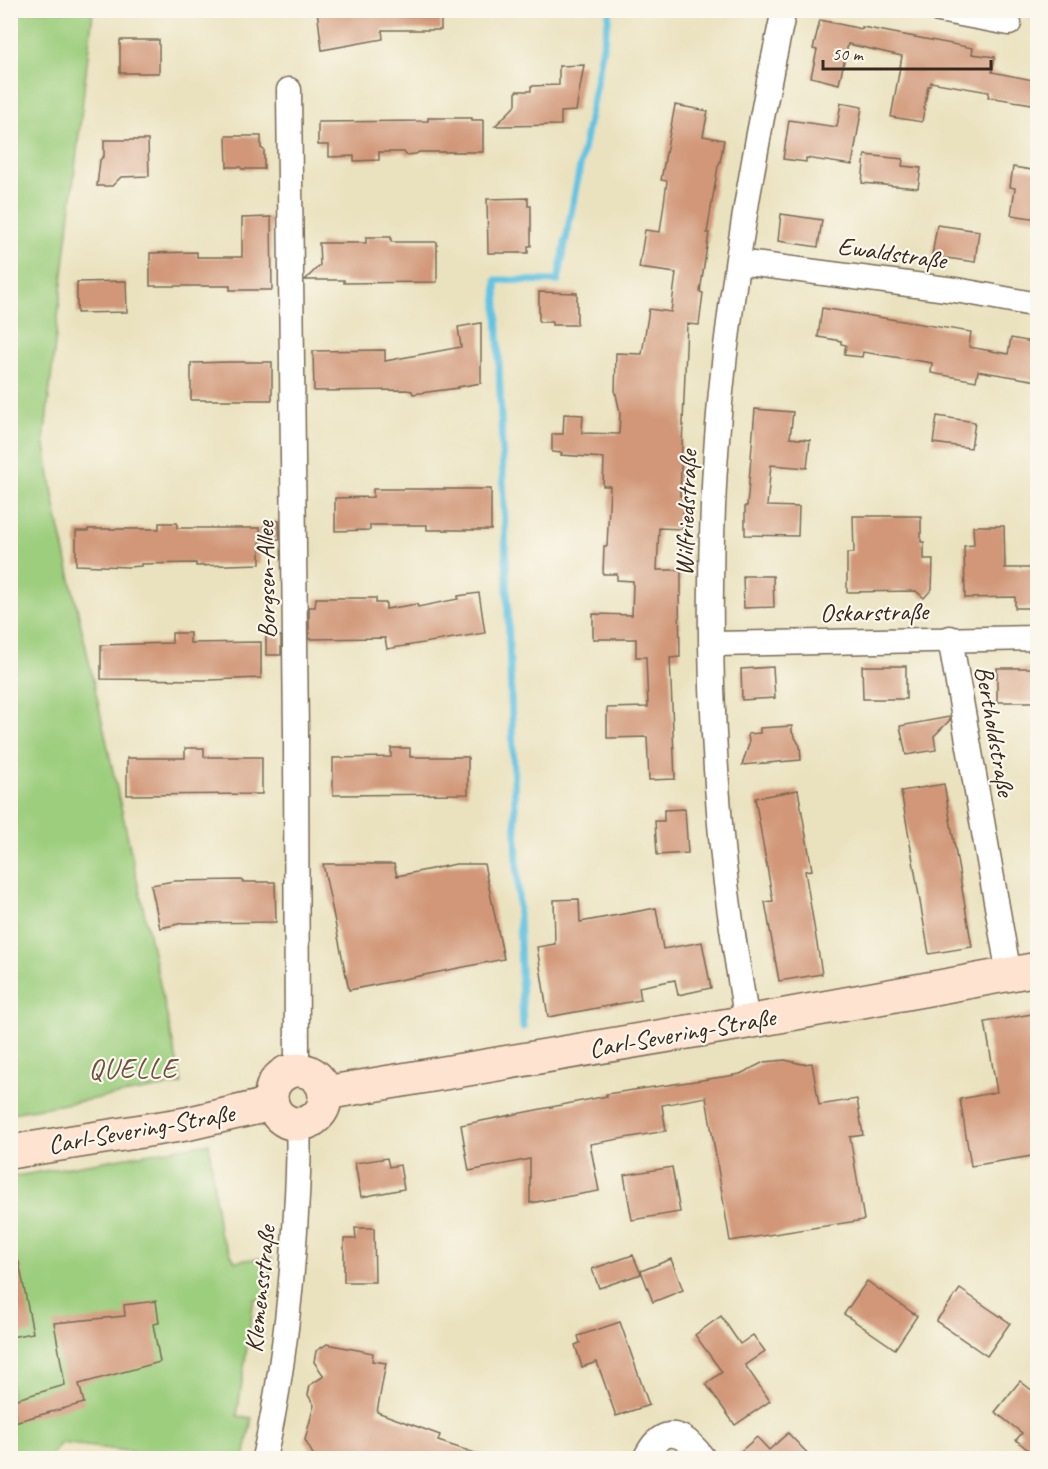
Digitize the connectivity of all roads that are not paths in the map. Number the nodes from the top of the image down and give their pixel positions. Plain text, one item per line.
1 (784, 10) edge
2 (939, 10) edge
3 (1009, 22) dead end
4 (289, 90) dead end
5 (738, 262) junction
6 (1038, 305) edge
7 (950, 638) junction
8 (1038, 638) edge
9 (712, 644) junction
10 (1023, 972) edge
11 (747, 1022) junction
12 (297, 1070) junction
13 (325, 1093) junction
14 (272, 1104) junction
15 (298, 1124) junction
16 (10, 1152) edge
17 (264, 1458) edge
18 (645, 1458) edge
19 (703, 1458) edge

1 - 5 street, Wilfriedstraße
2 - 3 street
4 - 12 street, Borgsen-Allee
5 - 6 street, Ewaldstraße
5 - 9 street, Wilfriedstraße
7 - 8 street, Oskarstraße
7 - 9 street, Oskarstraße
7 - 10 street, Bertholdstraße
9 - 11 street, Wilfriedstraße
10 - 11 street, Carl-Severing-Straße
11 - 13 street, Carl-Severing-Straße
12 - 13 street
12 - 14 street
13 - 15 street
14 - 15 street
14 - 16 street, Carl-Severing-Straße
15 - 17 street, Klemensstraße
18 - 19 street

